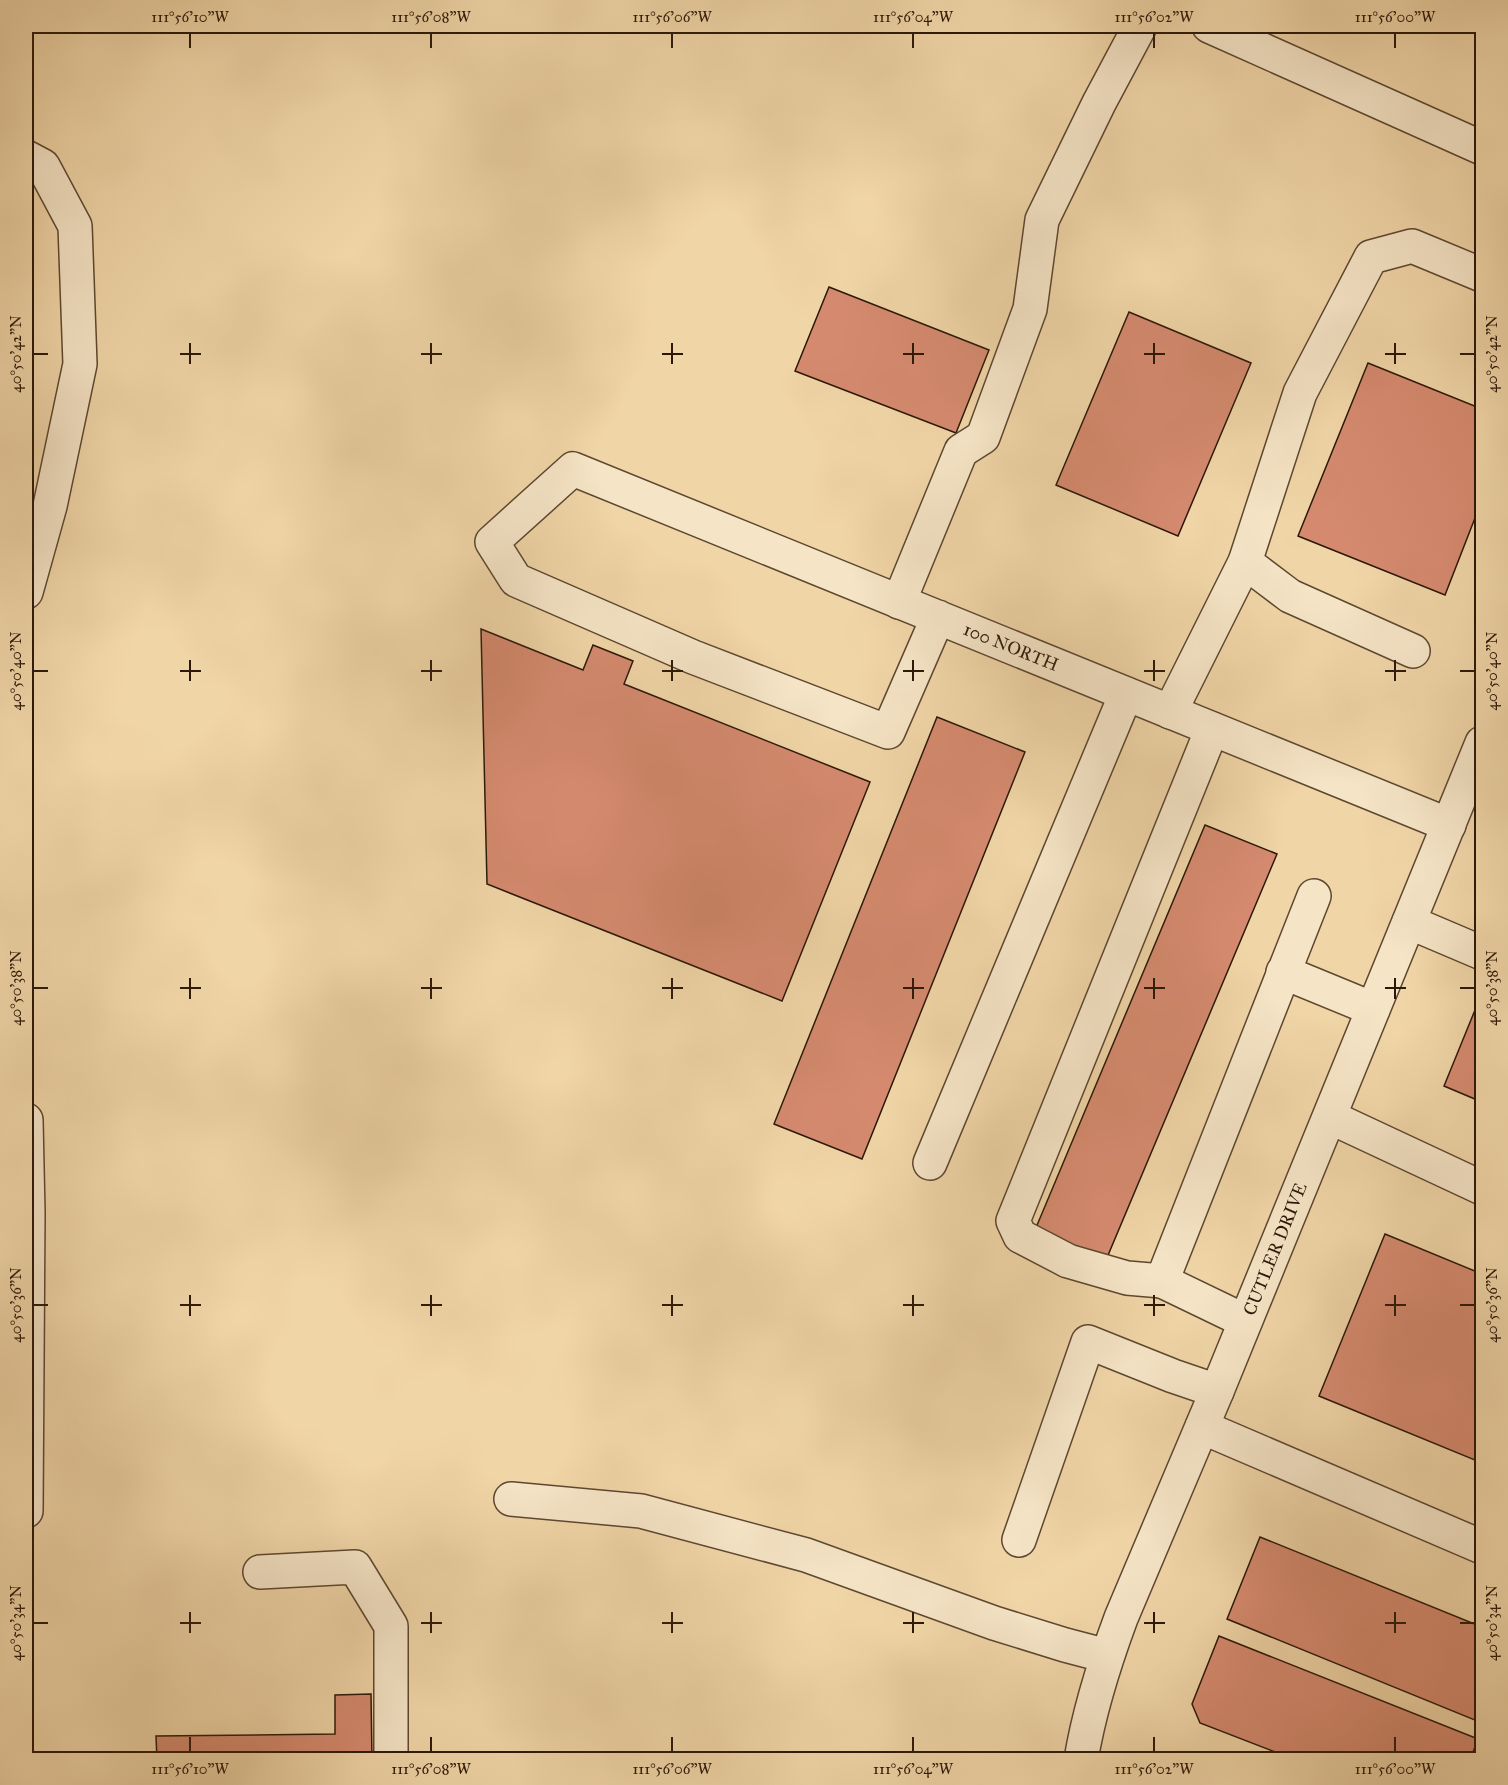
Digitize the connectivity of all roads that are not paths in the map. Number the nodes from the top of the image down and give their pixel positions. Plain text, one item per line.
1 (1140, 26) edge
2 (1209, 26) edge
3 (1482, 148) edge
4 (26, 157) edge
5 (1482, 275) edge
6 (1245, 562) junction
7 (26, 592) edge
8 (899, 602) junction
9 (938, 617) junction
10 (1413, 651) dead end
11 (1126, 694) junction
12 (1170, 712) junction
13 (1212, 729) junction
14 (1482, 743) edge
15 (1449, 825) junction
16 (1314, 896) dead end
17 (1409, 922) junction
18 (1482, 953) edge
19 (1283, 972) junction
20 (1373, 1009) junction
21 (1330, 1117) junction
22 (26, 1120) edge
23 (930, 1163) dead end
24 (1482, 1188) edge
25 (1162, 1281) junction
26 (1245, 1321) junction
27 (1217, 1391) junction
28 (1202, 1427) junction
29 (511, 1499) dead end
30 (26, 1511) edge
31 (1019, 1540) dead end
32 (1482, 1547) edge
33 (260, 1572) dead end
34 (1107, 1656) junction
35 (390, 1760) edge
36 (1081, 1760) edge

1 - 8 street
2 - 3 street
4 - 7 street
5 - 6 street
6 - 10 street
6 - 12 street
8 - 9 street, 100 NORTH
8 - 9 street, 100 NORTH
9 - 11 street, 100 NORTH
11 - 12 street, 100 NORTH
11 - 23 street
12 - 13 street, 100 NORTH
13 - 15 street, 100 NORTH
13 - 25 street
14 - 15 street, CUTLER DRIVE
15 - 17 street, CUTLER DRIVE
16 - 19 street
17 - 18 street
17 - 20 street, CUTLER DRIVE
19 - 20 street
19 - 25 street
20 - 21 street, CUTLER DRIVE
21 - 24 street
21 - 26 street, CUTLER DRIVE
22 - 30 street
25 - 26 street
26 - 27 street, CUTLER DRIVE
27 - 28 street, CUTLER DRIVE
27 - 31 street
28 - 32 street
28 - 34 street, CUTLER DRIVE
29 - 34 street
33 - 35 street
34 - 36 street, CUTLER DRIVE

